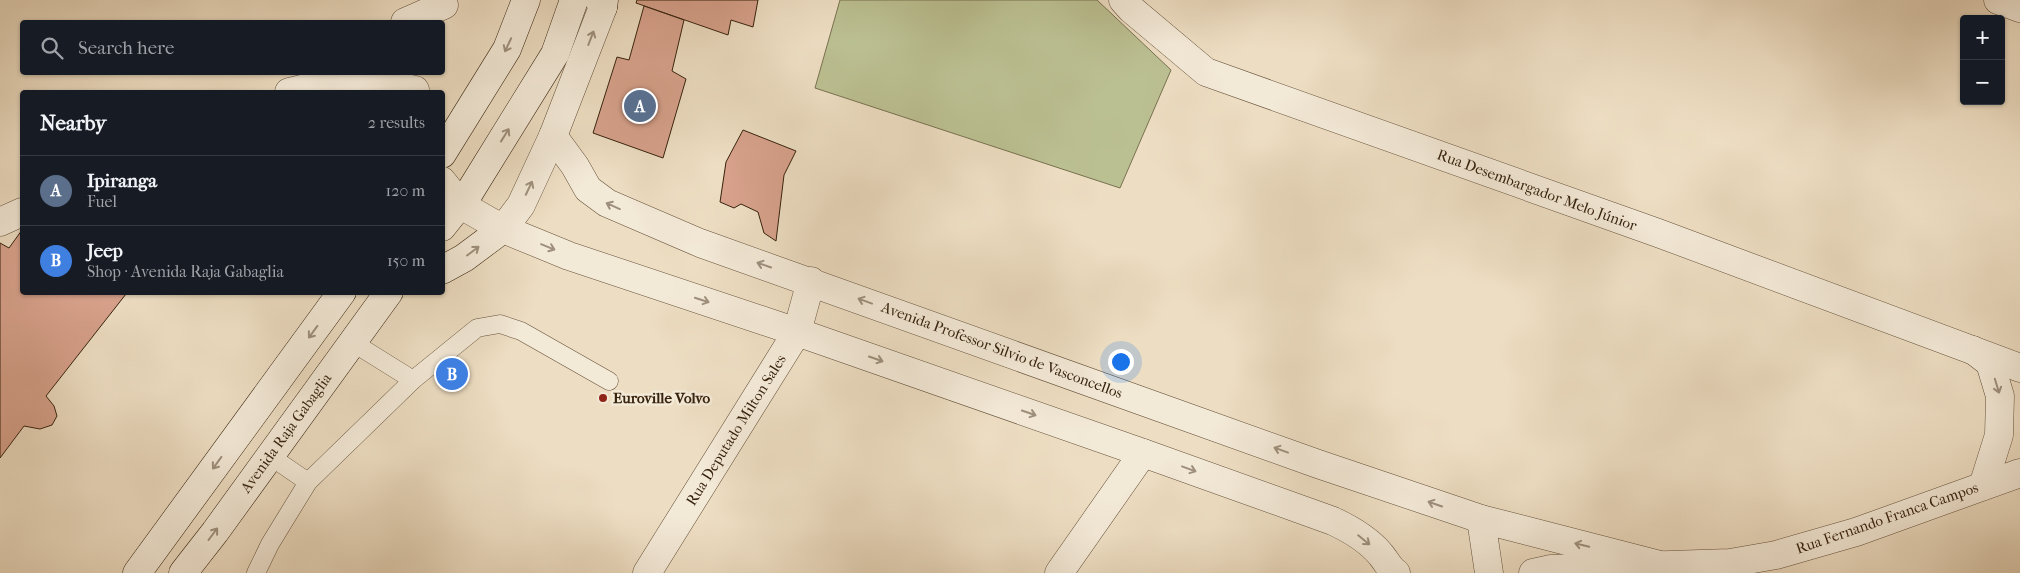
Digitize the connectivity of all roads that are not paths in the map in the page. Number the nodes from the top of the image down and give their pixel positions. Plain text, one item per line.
1 (526, 0) edge
2 (574, 0) edge
3 (1123, 0) edge
4 (1998, 0) edge
5 (602, 2) edge
6 (2020, 8) edge
7 (443, 9) edge
8 (411, 20) edge
9 (307, 75) edge
10 (416, 85) edge
11 (281, 90) edge
12 (297, 90) edge
13 (553, 136) junction
14 (445, 149) edge
15 (445, 185) edge
16 (460, 205) junction
17 (20, 213) edge
18 (0, 222) edge
19 (445, 223) edge
20 (503, 228) junction
21 (445, 268) edge
22 (810, 281) junction
23 (340, 295) edge
24 (396, 295) edge
25 (383, 300) edge
26 (797, 332) junction
27 (352, 342) junction
28 (1970, 348) junction
29 (2020, 368) edge
30 (413, 380) junction
31 (609, 381) dead end
32 (1143, 453) junction
33 (270, 456) junction
34 (2020, 472) edge
35 (308, 482) junction
36 (1983, 486) junction
37 (1481, 519) junction
38 (1664, 566) junction
39 (1391, 571) edge
40 (137, 573) edge
41 (183, 573) edge
42 (256, 573) edge
43 (647, 573) edge
44 (1059, 573) edge
45 (1488, 573) edge
46 (1532, 573) edge

1 -> 14 street
16 -> 2 street
3 - 28 street, Rua Desembargador Melo Júnior
4 - 6 street
13 -> 5 street
7 - 8 street
9 - 11 street
10 - 12 street
20 -> 13 street
22 -> 13 street, Avenida Professor Silvio de Vasconcellos
15 - 16 street
16 - 19 street
16 - 20 street
17 - 18 street
21 -> 20 street
20 -> 26 street
22 - 26 street, Rua Deputado Milton Sales
37 -> 22 street, Avenida Professor Silvio de Vasconcellos
23 -> 40 street
24 - 25 street
25 - 27 street, Avenida Raja Gabaglia
26 -> 32 street
26 - 43 street, Rua Deputado Milton Sales
27 - 30 lane
27 - 33 street, Avenida Raja Gabaglia
28 - 29 street, Rua Desembargador Melo Júnior
28 -> 36 street, Rua Desembargador Melo Júnior
30 - 31 lane
30 - 35 lane
32 -> 39 street
32 - 44 street
33 - 35 lane
41 -> 33 street, Avenida Raja Gabaglia
34 - 36 street, Rua Fernando Franca Campos
35 - 42 lane
36 - 38 street, Rua Fernando Franca Campos
38 -> 37 street, Rua Fernando Franca Campos
37 - 45 street
38 - 46 street, Rua Fernando Franca Campos

